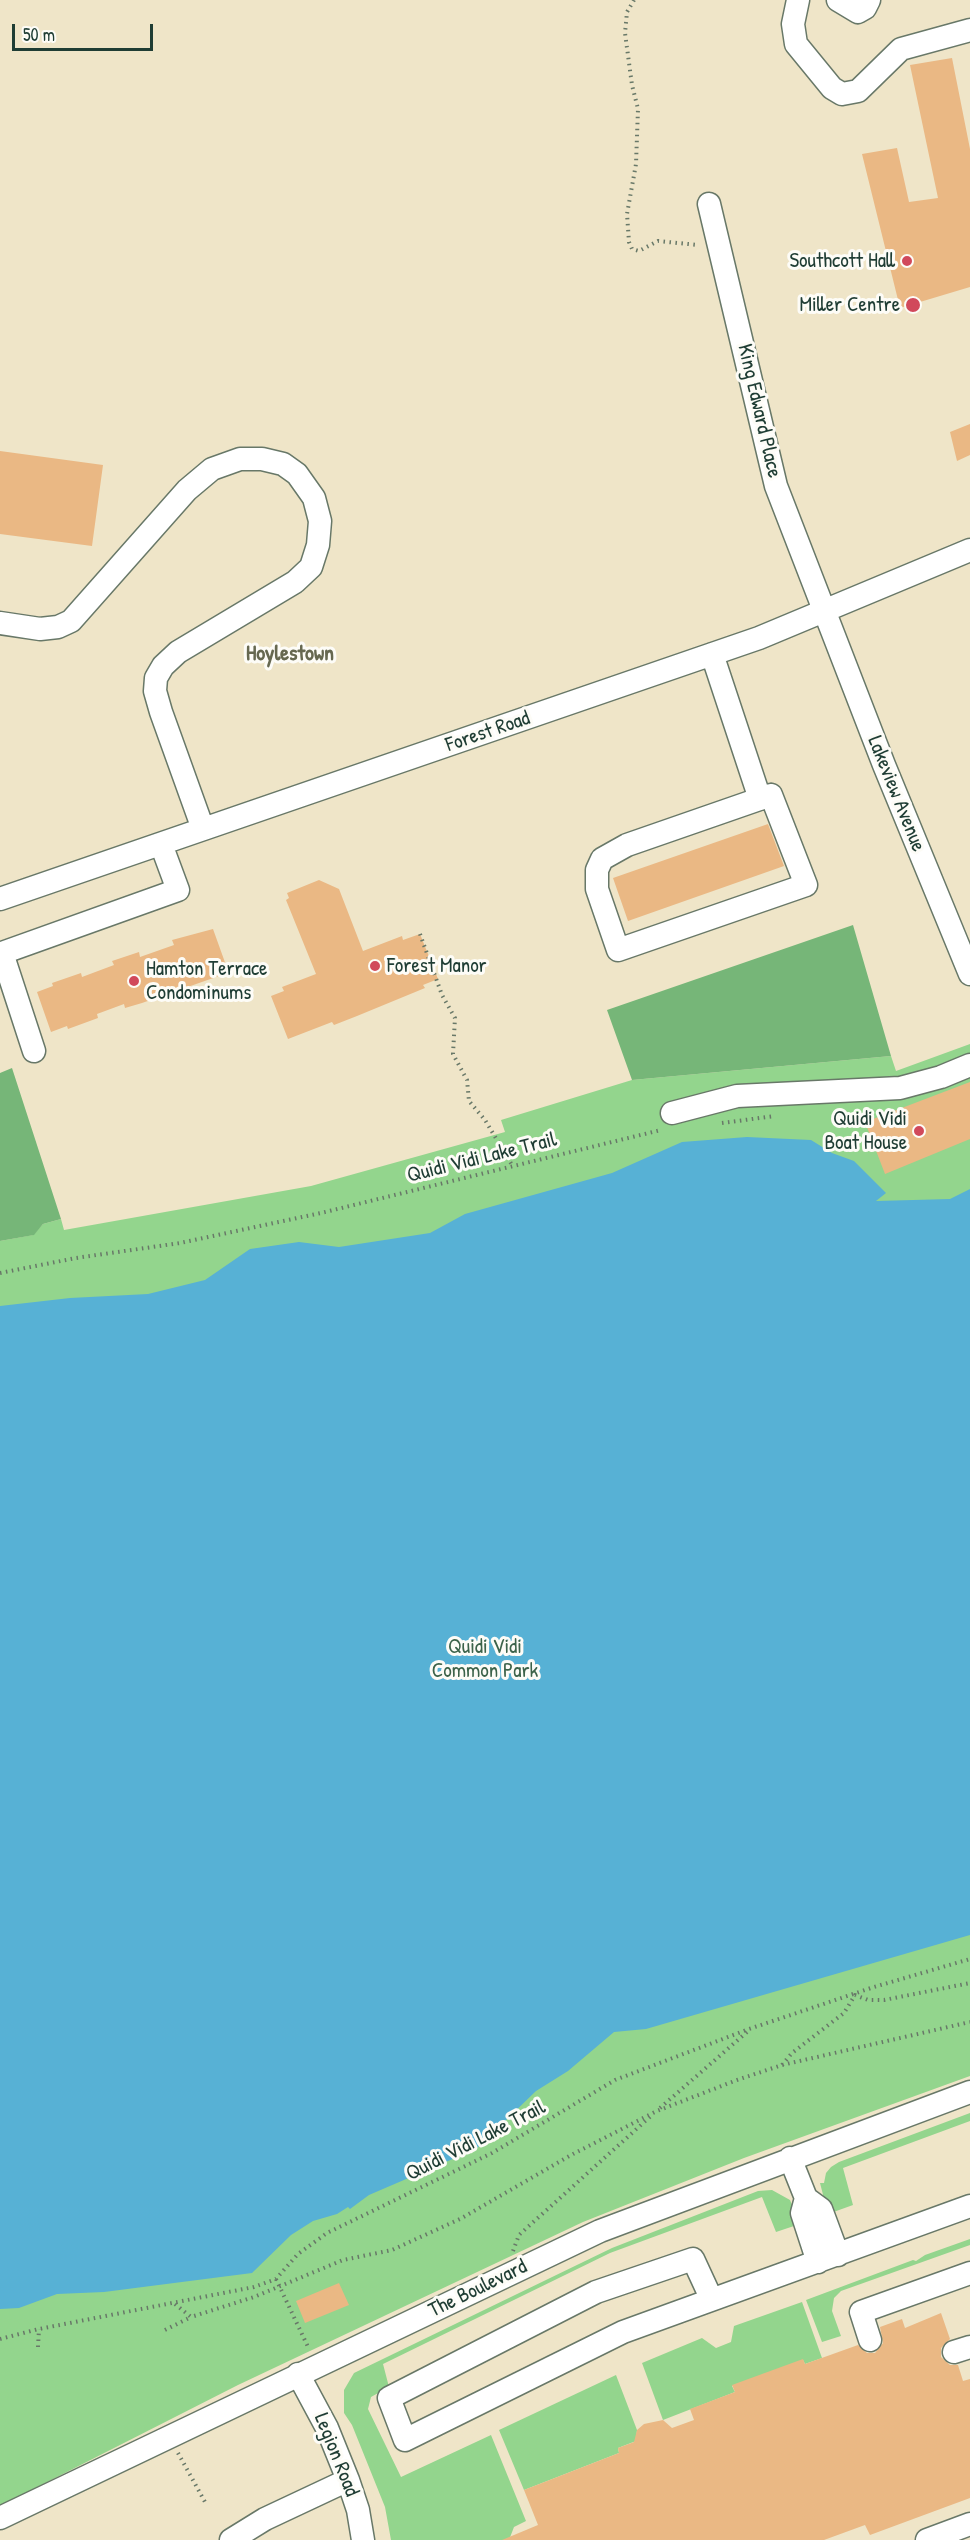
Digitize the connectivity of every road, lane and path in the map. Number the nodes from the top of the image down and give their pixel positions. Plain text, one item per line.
1 (634, 0) edge
2 (798, 0) edge
3 (838, 0) edge
4 (869, 0) edge
5 (970, 30) edge
6 (709, 204) dead end
7 (721, 247) junction
8 (970, 550) edge
9 (825, 613) junction
10 (0, 623) edge
11 (712, 654) junction
12 (760, 799) junction
13 (203, 829) junction
14 (160, 844) junction
15 (0, 898) edge
16 (420, 934) dead end
17 (970, 974) edge
18 (34, 1051) dead end
19 (970, 1065) edge
20 (783, 1115) dead end
21 (668, 1121) joint
22 (712, 1124) dead end
23 (512, 1165) junction
24 (0, 1273) edge
25 (970, 1959) edge
26 (970, 1983) edge
27 (855, 1995) junction
28 (970, 2017) edge
29 (970, 2022) edge
30 (962, 2024) junction
31 (749, 2029) junction
32 (782, 2065) junction
33 (970, 2092) edge
34 (657, 2111) junction
35 (790, 2158) junction
36 (970, 2206) edge
37 (512, 2255) dead end
38 (828, 2259) junction
39 (970, 2273) edge
40 (276, 2279) junction
41 (280, 2287) junction
42 (711, 2298) junction
43 (175, 2304) junction
44 (191, 2317) junction
45 (39, 2329) junction
46 (165, 2330) dead end
47 (0, 2339) edge
48 (870, 2340) dead end
49 (38, 2346) dead end
50 (307, 2370) junction
51 (177, 2450) dead end
52 (348, 2480) junction
53 (205, 2502) dead end
54 (0, 2518) edge
55 (970, 2524) edge
56 (231, 2540) edge
57 (363, 2540) edge
58 (927, 2540) edge

1 - 7 path
2 - 5 street
3 - 4 street
6 - 7 street, King Edward Place
7 - 9 street, King Edward Place
8 - 9 street, Forest Road
9 - 11 street, Forest Road
9 - 17 street, Lakeview Avenue
10 - 13 street
11 - 12 street
11 - 13 street, Forest Road
12 - 12 street
13 - 14 street, Forest Road
14 - 15 street, Forest Road
14 - 18 street
16 - 23 path
19 - 21 street
20 - 22 path
21 - 23 path, Quidi Vidi Lake Trail
23 - 24 path, Quidi Vidi Lake Trail
25 - 27 path, Quidi Vidi Lake Trail
26 - 27 path
27 - 31 path, Quidi Vidi Lake Trail
27 - 32 path
28 - 30 path
29 - 30 path
30 - 32 path
31 - 34 path
31 - 40 path, Quidi Vidi Lake Trail
32 - 34 path
33 - 35 street, The Boulevard
34 - 37 path
34 - 41 path
35 - 38 street
35 - 50 street, The Boulevard
36 - 38 street
38 - 42 street
39 - 48 street
40 - 41 path
40 - 43 path
41 - 44 path
41 - 50 path
42 - 42 street
43 - 44 path
43 - 45 path
44 - 46 path
45 - 47 path
45 - 49 path
50 - 52 street, Legion Road
50 - 54 street, The Boulevard
51 - 53 path
52 - 56 street
52 - 57 street, Legion Road
55 - 58 street

